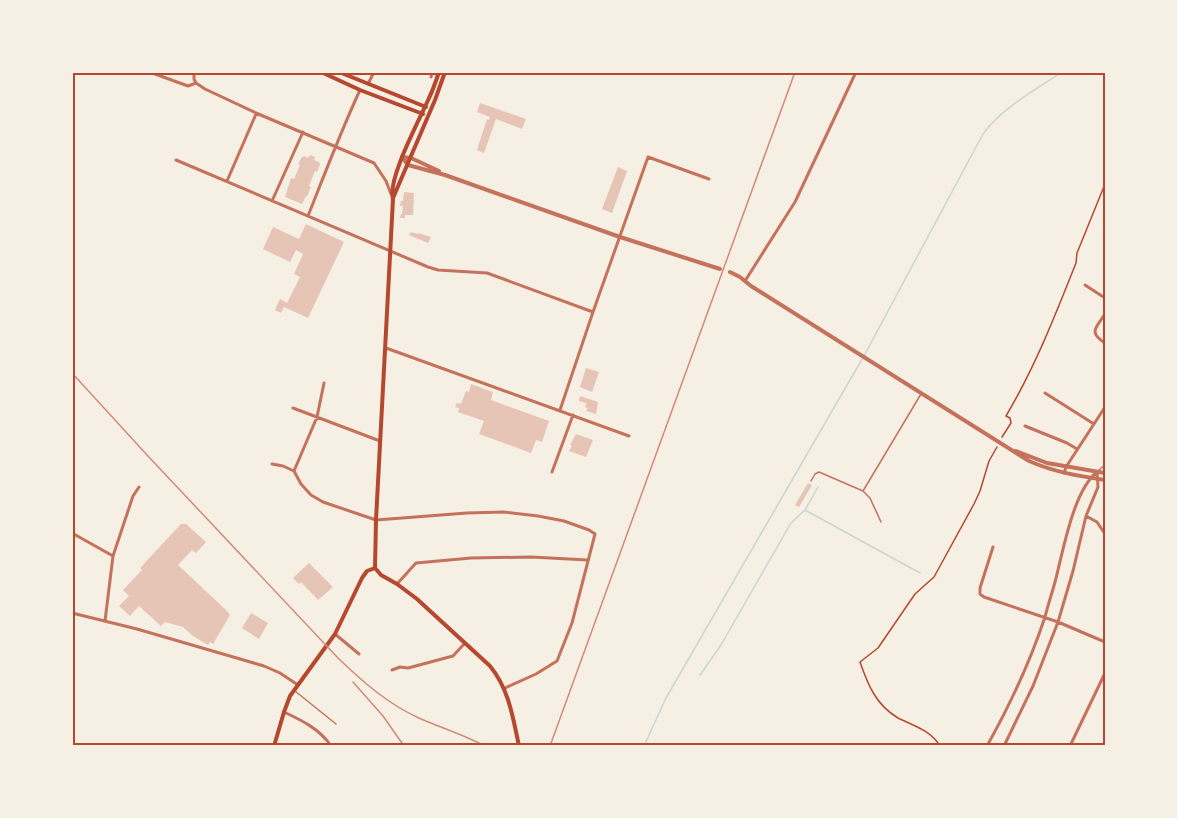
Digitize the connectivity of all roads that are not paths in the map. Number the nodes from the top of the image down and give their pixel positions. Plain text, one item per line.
1 (194, 72) edge
2 (321, 72) edge
3 (339, 72) edge
4 (374, 72) edge
5 (439, 72) edge
6 (445, 72) edge
7 (856, 72) edge
8 (156, 74) dead end
9 (196, 83) junction
10 (368, 84) junction
11 (360, 90) junction
12 (425, 106) junction
13 (256, 113) junction
14 (430, 113) junction
15 (422, 114) junction
16 (303, 132) junction
17 (336, 146) junction
18 (402, 157) junction
19 (411, 158) junction
20 (176, 160) dead end
21 (408, 165) junction
22 (445, 175) junction
23 (709, 179) dead end
24 (227, 181) junction
25 (392, 196) junction
26 (272, 201) junction
27 (308, 216) junction
28 (620, 237) junction
29 (390, 250) junction
30 (720, 269) dead end
31 (730, 272) dead end
32 (745, 281) junction
33 (1085, 285) dead end
34 (1105, 298) edge
35 (593, 312) junction
36 (1105, 314) edge
37 (1105, 343) edge
38 (386, 348) junction
39 (324, 383) dead end
40 (921, 393) junction
41 (1045, 393) dead end
42 (1105, 406) edge
43 (293, 408) dead end
44 (560, 410) junction
45 (573, 415) junction
46 (317, 417) junction
47 (1094, 424) junction
48 (1025, 426) dead end
49 (629, 435) dead end
50 (380, 441) junction
51 (1077, 449) junction
52 (1011, 450) junction
53 (272, 464) dead end
54 (1105, 465) edge
55 (1066, 467) junction
56 (294, 471) junction
57 (552, 472) dead end
58 (1096, 472) junction
59 (1064, 473) junction
60 (1105, 473) edge
61 (1090, 478) junction
62 (1098, 479) junction
63 (1105, 480) edge
64 (811, 481) dead end
65 (139, 487) dead end
66 (863, 491) junction
67 (1086, 516) junction
68 (376, 520) junction
69 (881, 522) dead end
70 (72, 533) edge
71 (1105, 534) edge
72 (993, 547) dead end
73 (113, 556) junction
74 (588, 560) junction
75 (375, 568) junction
76 (397, 584) junction
77 (72, 614) edge
78 (1044, 617) junction
79 (105, 621) junction
80 (1058, 622) junction
81 (335, 634) junction
82 (1105, 642) edge
83 (465, 643) junction
84 (358, 654) dead end
85 (392, 670) dead end
86 (1105, 673) edge
87 (298, 685) junction
88 (505, 688) junction
89 (294, 691) junction
90 (284, 712) junction
91 (336, 724) dead end
92 (274, 746) edge
93 (331, 746) edge
94 (519, 746) edge
95 (987, 746) edge
96 (1004, 746) edge
97 (1070, 746) edge

1 - 9 street
2 - 11 main road
3 - 10 main road
4 - 10 street
5 - 12 main road
6 - 14 main road
7 - 32 street
8 - 9 street
9 - 13 street
10 - 12 main road
11 - 15 main road
11 - 17 street
12 - 14 main road
12 - 15 main road
13 - 16 street
13 - 24 street
14 - 15 main road
14 - 19 main road
15 - 18 main road
16 - 17 street
16 - 26 street
17 - 25 street
17 - 27 street
18 - 19 street
18 - 21 street
18 - 25 main road
19 - 21 main road
19 - 22 street
20 - 24 street
21 - 22 street
21 - 25 main road
22 - 28 street
23 - 28 street
24 - 26 street
25 - 29 main road
26 - 27 street
27 - 29 street
28 - 30 street
28 - 35 street
29 - 35 street
29 - 38 main road
31 - 32 street
32 - 40 street
33 - 34 street
35 - 44 street
36 - 37 street
38 - 44 street
38 - 50 main road
39 - 46 street
40 - 52 street
40 - 66 lane
41 - 47 street
42 - 47 street
43 - 46 street
44 - 45 street
45 - 49 street
45 - 57 street
46 - 50 street
46 - 56 street
47 - 51 street
48 - 51 street
50 - 68 main road
51 - 55 street
52 - 55 street
52 - 59 street
53 - 56 street
54 - 58 lane
55 - 58 street
55 - 59 street
56 - 68 street
58 - 60 street
58 - 61 street
58 - 62 street
59 - 61 street
61 - 62 street
61 - 78 street
62 - 63 street
62 - 67 street
64 - 66 lane
65 - 73 street
66 - 69 lane
67 - 71 street
67 - 80 street
68 - 74 street
68 - 75 main road
70 - 73 street
72 - 78 street
73 - 79 street
74 - 76 street
74 - 88 street
75 - 76 main road
75 - 81 main road
76 - 83 main road
77 - 79 street
78 - 80 street
78 - 95 street
79 - 87 street
80 - 82 street
80 - 96 street
81 - 84 street
81 - 87 main road
83 - 85 street
83 - 88 main road
86 - 97 street
87 - 89 main road
88 - 94 main road
89 - 90 main road
89 - 91 lane
90 - 92 main road
90 - 93 street

